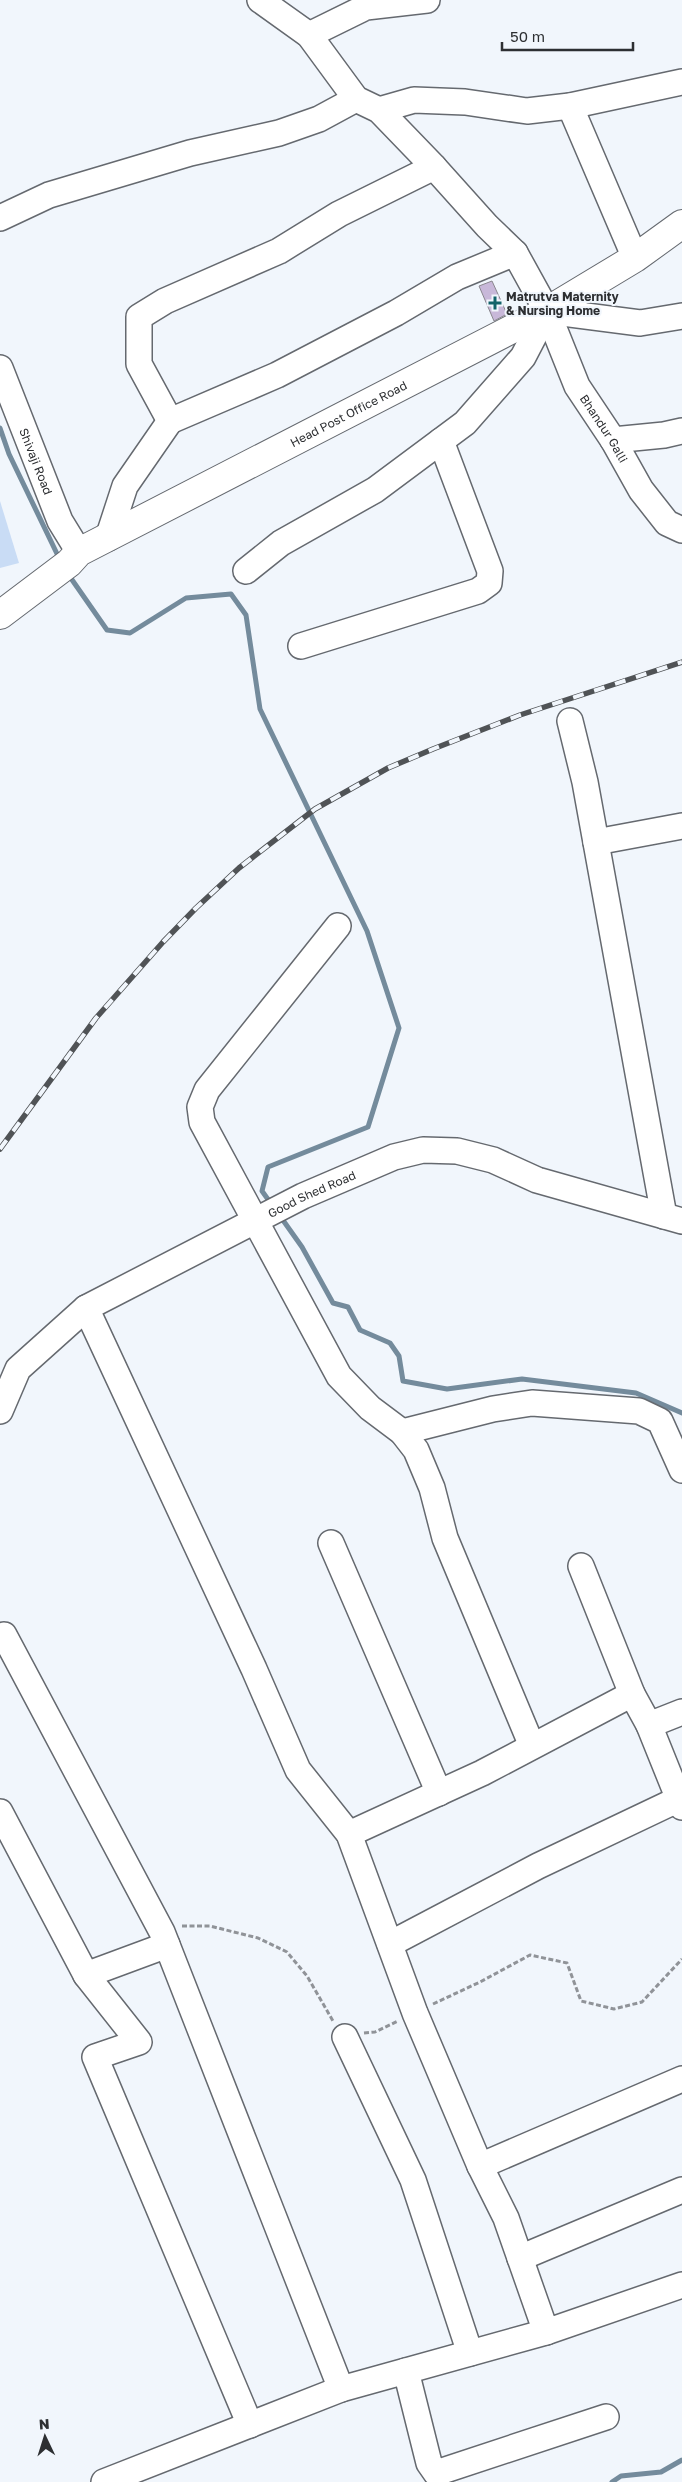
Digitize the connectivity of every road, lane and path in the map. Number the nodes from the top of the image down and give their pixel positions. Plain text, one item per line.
1 (260, 0) edge
2 (428, 0) edge
3 (309, 36) junction
4 (682, 82) edge
5 (356, 99) junction
6 (570, 106) junction
7 (379, 110) junction
8 (434, 166) junction
9 (0, 218) edge
10 (682, 224) edge
11 (515, 253) junction
12 (635, 258) junction
13 (547, 311) junction
14 (682, 316) edge
15 (0, 368) edge
16 (170, 421) junction
17 (682, 431) edge
18 (613, 440) junction
19 (441, 442) junction
20 (682, 532) edge
21 (108, 538) junction
22 (66, 564) junction
23 (246, 571) dead end
24 (5, 605) edge
25 (301, 646) dead end
26 (570, 721) dead end
27 (682, 826) edge
28 (596, 842) junction
29 (338, 926) dead end
30 (270, 1213) junction
31 (673, 1218) edge
32 (86, 1308) junction
33 (0, 1411) edge
34 (673, 1424) edge
35 (402, 1432) junction
36 (682, 1470) edge
37 (330, 1544) dead end
38 (581, 1566) dead end
39 (4, 1635) dead end
40 (632, 1694) junction
41 (682, 1712) edge
42 (650, 1725) junction
43 (532, 1746) junction
44 (439, 1793) junction
45 (681, 1803) edge
46 (0, 1812) edge
47 (349, 1834) junction
48 (174, 1936) junction
49 (390, 1944) junction
50 (682, 1960) edge
51 (86, 1975) junction
52 (415, 2013) junction
53 (345, 2037) junction
54 (682, 2079) edge
55 (480, 2166) junction
56 (682, 2190) edge
57 (520, 2258) junction
58 (682, 2285) edge
59 (546, 2332) junction
60 (470, 2353) junction
61 (406, 2371) junction
62 (341, 2388) junction
63 (606, 2417) dead end
64 (250, 2425) junction
65 (104, 2482) edge

1 - 3 street
2 - 3 street
3 - 5 street
4 - 6 street
5 - 7 street, Bhandur Galli
5 - 9 street
6 - 7 street
6 - 12 street
7 - 8 street, Bhandur Galli
8 - 11 street, Bhandur Galli
8 - 16 street
10 - 12 main road, Head Post Office Road
11 - 13 street, Bhandur Galli
11 - 16 street
12 - 13 main road, Head Post Office Road
13 - 14 street
13 - 18 street, Bhandur Galli
13 - 19 street
13 - 21 main road, Head Post Office Road
15 - 22 street, Shivaji Road
16 - 21 street
17 - 18 street
18 - 20 street, Bhandur Galli
19 - 23 street
19 - 25 street
21 - 22 main road, Head Post Office Road
22 - 24 main road, Head Post Office Road
26 - 28 street
27 - 28 street
28 - 31 street
29 - 30 street
30 - 31 street, Good Shed Road
30 - 32 street, Good Shed Road
30 - 35 street
32 - 33 street, Good Shed Road
32 - 47 street
34 - 35 street
34 - 36 street
35 - 43 street
37 - 44 street
38 - 40 street
39 - 48 street
40 - 42 street
40 - 43 street
41 - 42 street
42 - 45 street
43 - 44 street
44 - 47 street
45 - 49 street
46 - 51 street
47 - 49 street
48 - 51 street
48 - 53 path
48 - 62 street
49 - 52 street
50 - 52 path
51 - 64 street
52 - 53 path
52 - 55 street
53 - 60 street
54 - 55 street
55 - 57 street
56 - 57 street
57 - 59 street
58 - 59 street
59 - 60 street
60 - 61 street
61 - 62 street
61 - 63 street
62 - 64 street
64 - 65 street

